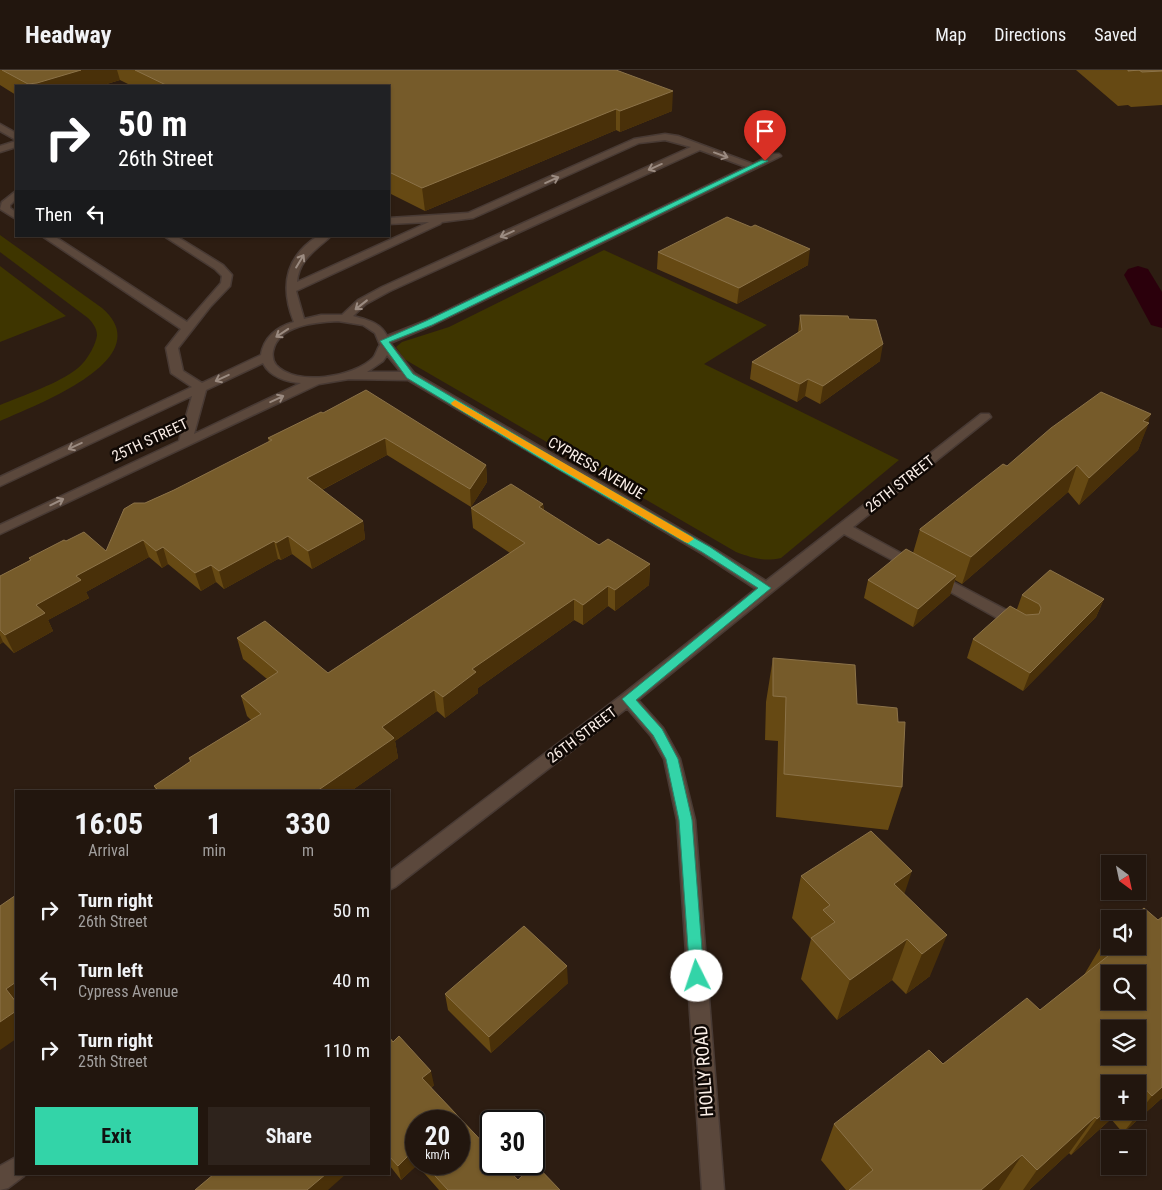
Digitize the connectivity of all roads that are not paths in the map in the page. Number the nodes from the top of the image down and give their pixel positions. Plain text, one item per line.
1 (0, 127) edge
2 (15, 136) edge
3 (15, 144) edge
4 (699, 147) junction
5 (0, 149) edge
6 (776, 156) dead end
7 (754, 166) junction
8 (15, 195) edge
9 (15, 215) edge
10 (443, 219) junction
11 (390, 221) edge
12 (49, 237) edge
13 (172, 237) edge
14 (324, 237) edge
15 (291, 289) junction
16 (448, 314) junction
17 (345, 318) junction
18 (362, 321) junction
19 (300, 323) junction
20 (188, 328) junction
21 (385, 343) junction
22 (266, 357) junction
23 (351, 376) junction
24 (410, 376) junction
25 (315, 381) junction
26 (201, 388) junction
27 (985, 417) dead end
28 (185, 442) junction
29 (0, 482) edge
30 (843, 528) junction
31 (0, 530) edge
32 (766, 588) junction
33 (1025, 627) edge
34 (628, 699) junction
35 (390, 881) edge
36 (15, 1169) edge
37 (0, 1180) edge
38 (713, 1190) edge

1 - 2 street
3 - 5 street
4 -> 7 street
10 -> 4 street
4 -> 17 street
6 - 7 street
7 - 16 street
8 - 9 street
10 - 11 street
10 - 15 street
12 - 20 street
13 - 20 street
15 -> 14 street
15 - 19 street
16 - 18 street
16 - 21 street
17 - 18 street
17 - 19 street
18 - 21 street
19 -> 22 street
20 - 26 street
21 - 23 street, 25TH STREET
21 - 24 street, CYPRESS AVENUE
22 - 25 street, 25TH STREET
22 -> 26 street, 25TH STREET
23 - 24 street
23 - 25 street, 25TH STREET
24 - 32 street, CYPRESS AVENUE
28 -> 25 street, 25TH STREET
26 - 28 street
26 -> 29 street, 25TH STREET
27 - 30 street, 26TH STREET
31 -> 28 street, 25TH STREET
30 - 32 street, 26TH STREET
30 - 33 street
32 - 34 street, 26TH STREET
34 - 35 street, 26TH STREET
34 - 38 street, HOLLY ROAD
36 - 37 street

